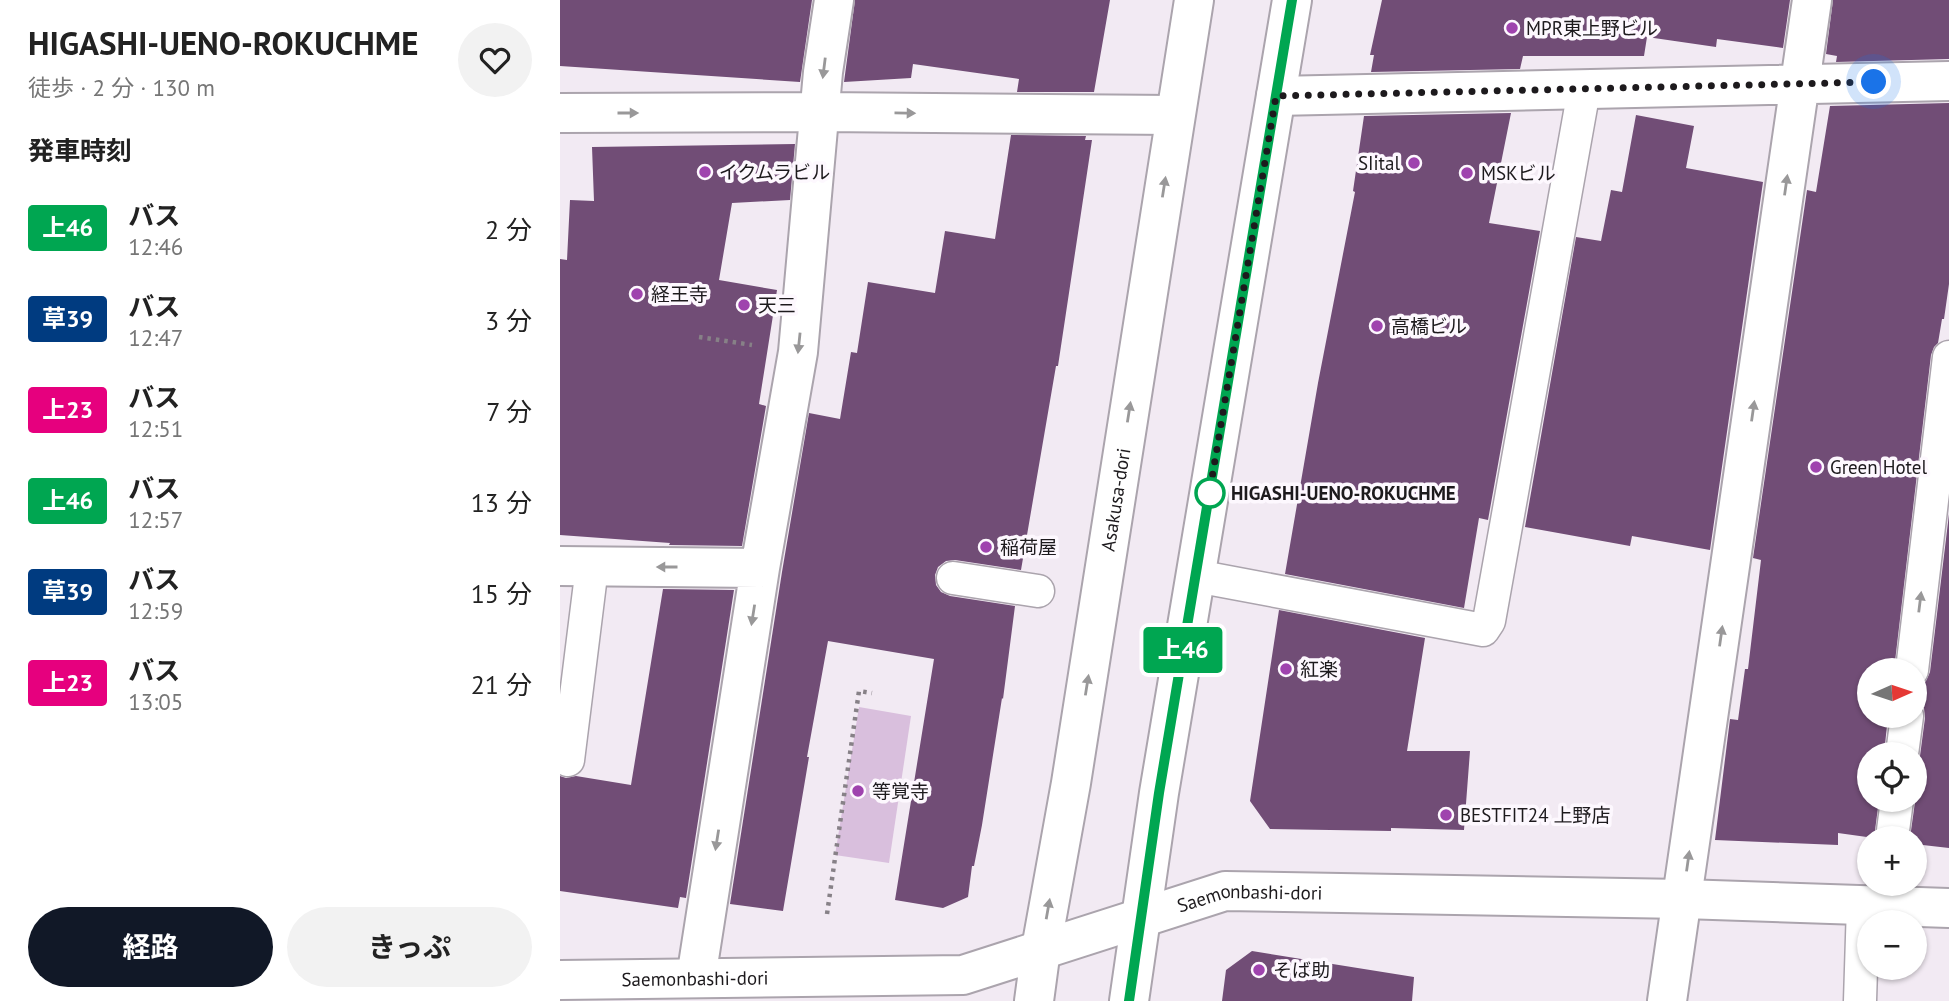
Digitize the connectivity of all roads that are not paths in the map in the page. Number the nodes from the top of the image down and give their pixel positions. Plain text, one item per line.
1 (834, 0) edge
2 (1194, 0) edge
3 (1292, 0) edge
4 (1812, 0) edge
5 (1949, 81) edge
6 (1800, 84) junction
7 (1584, 90) junction
8 (1276, 96) junction
9 (821, 111) junction
10 (560, 113) edge
11 (1175, 115) junction
12 (1949, 357) edge
13 (576, 566) edge
14 (760, 568) junction
15 (1196, 576) junction
16 (953, 578) dead end
17 (1038, 591) dead end
18 (1913, 658) edge
19 (568, 760) dead end
20 (1878, 898) edge
21 (1683, 899) junction
22 (1949, 908) edge
23 (1142, 917) junction
24 (1041, 949) junction
25 (696, 978) junction
26 (560, 980) edge
27 (626, 990) edge
28 (1034, 1001) edge
29 (1129, 1001) edge
30 (1667, 1001) edge
31 (1860, 1001) edge

1 -> 9 street
2 - 11 street, Asakusa-dori
3 - 8 street
4 - 6 street
5 - 6 street
6 - 7 street
21 -> 6 street
7 - 8 street
7 - 15 lane
8 - 15 street
10 -> 9 street
9 -> 11 street
9 -> 14 street
24 -> 11 street, Asakusa-dori
18 -> 12 lane
14 -> 13 street
13 - 19 lane
14 -> 25 street
15 - 23 street
16 - 17 lane
20 - 21 street, Saemonbashi-dori
20 - 22 street, Saemonbashi-dori
20 - 31 lane
21 - 23 street, Saemonbashi-dori
21 - 30 street
23 - 24 street, Saemonbashi-dori
23 - 29 street
24 - 25 street, Saemonbashi-dori
24 - 28 street, Asakusa-dori
25 - 27 street, Saemonbashi-dori
26 - 27 street, Saemonbashi-dori

